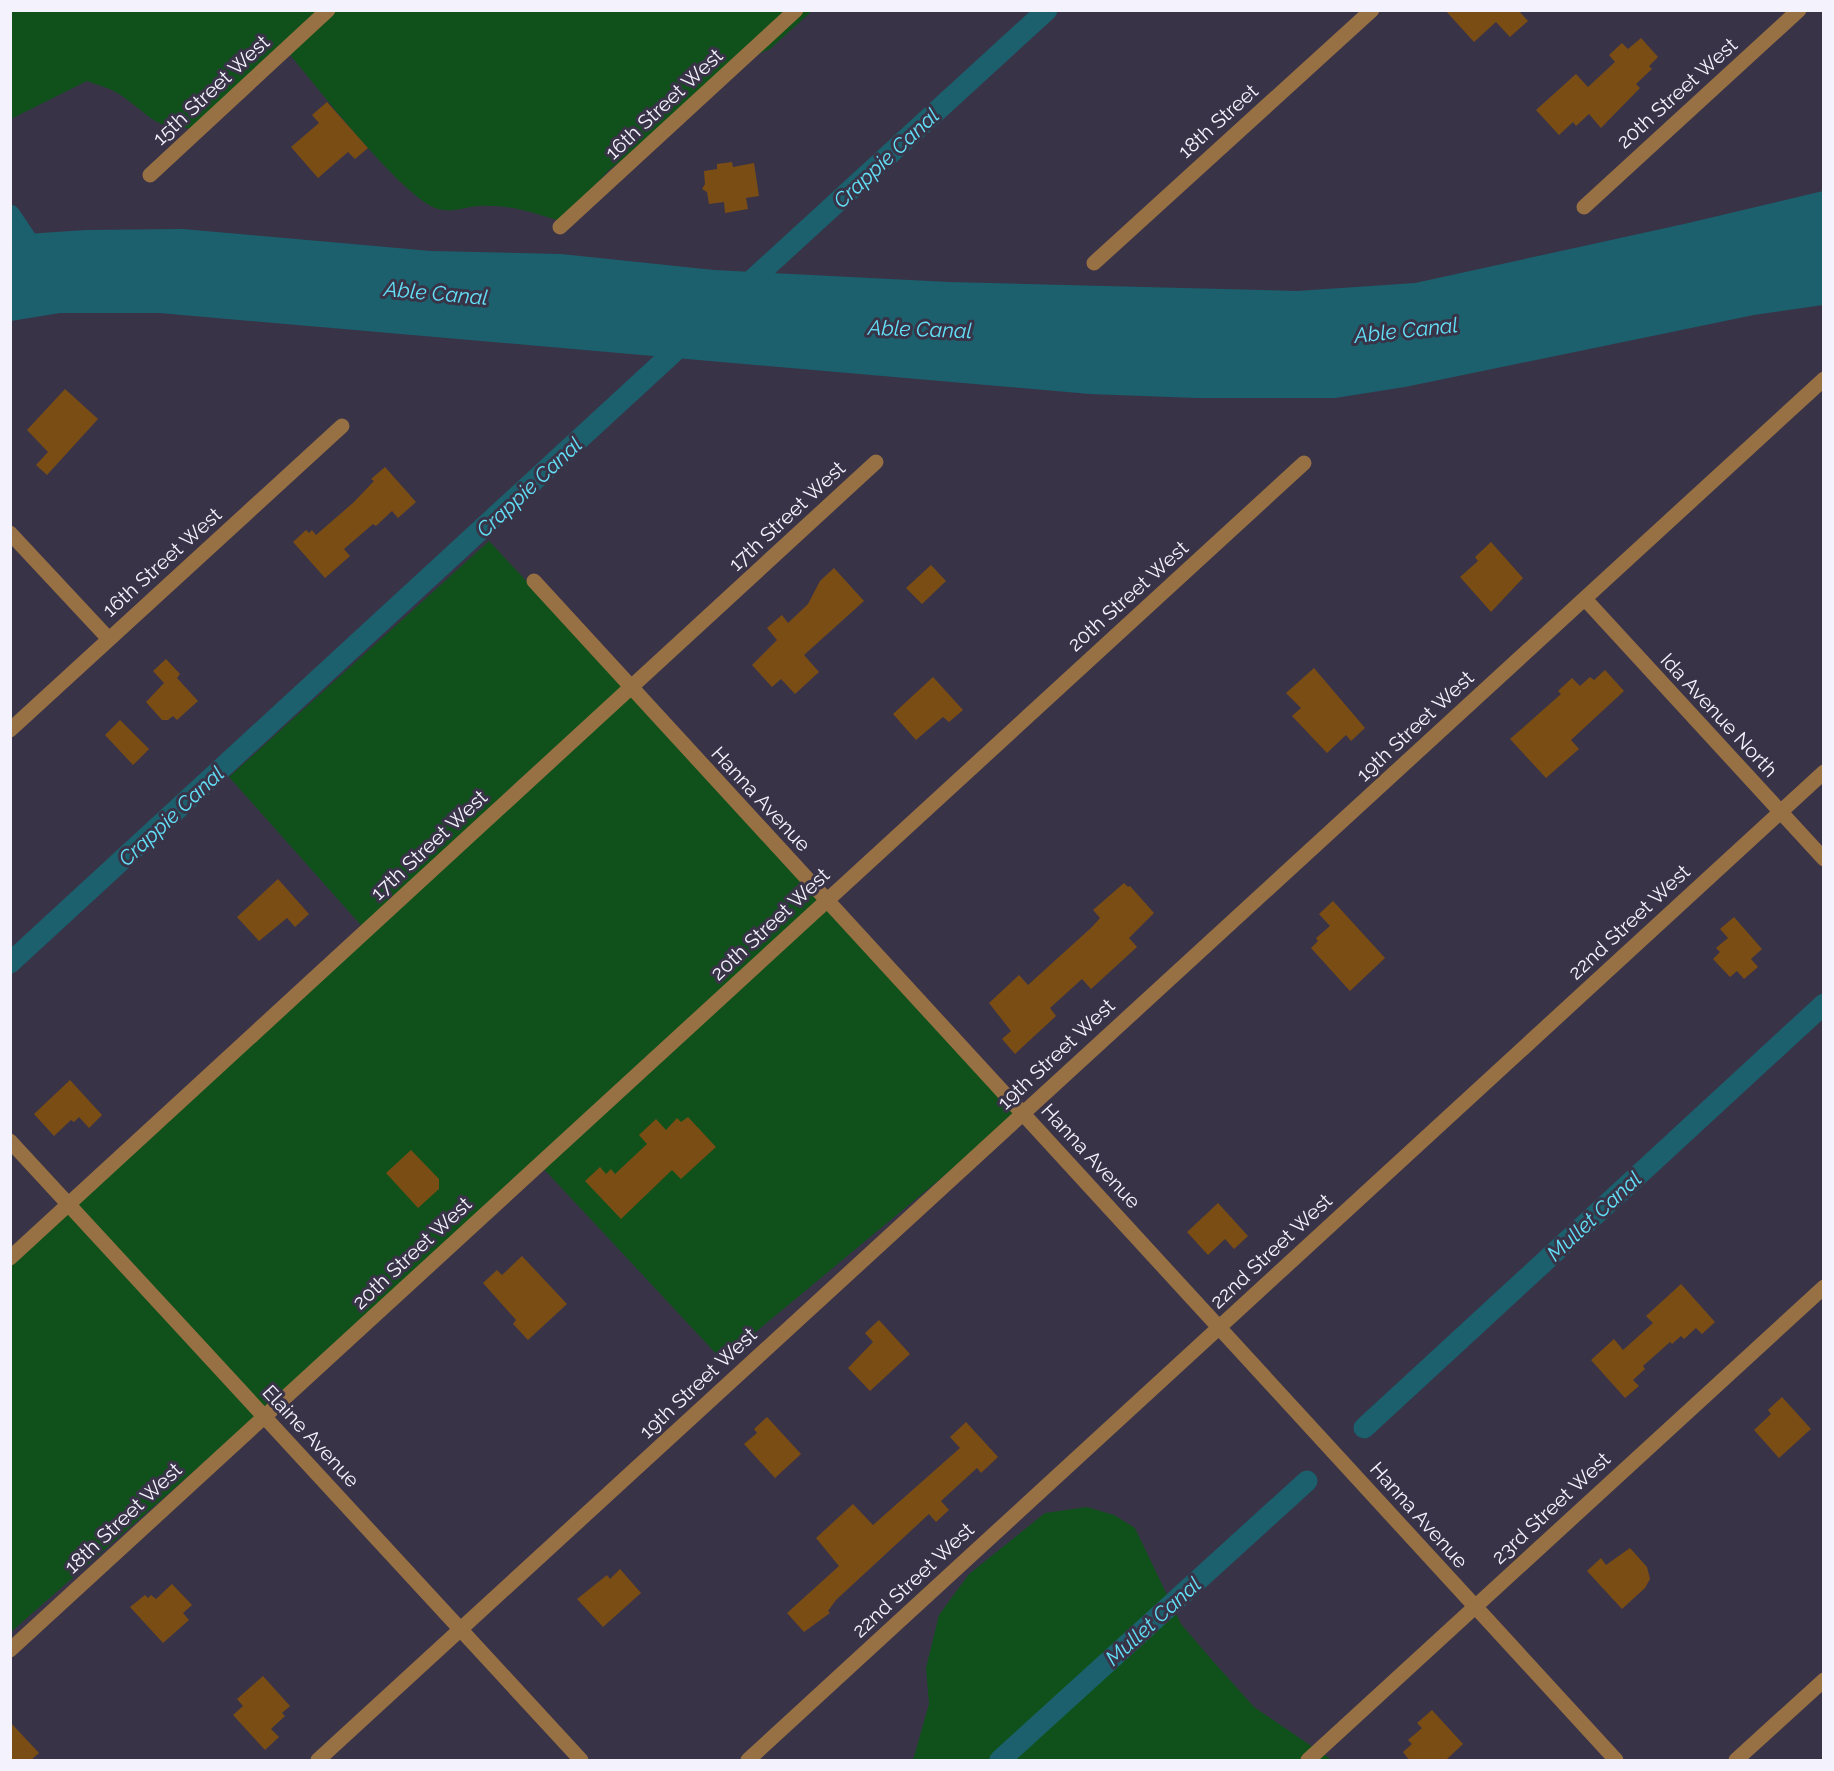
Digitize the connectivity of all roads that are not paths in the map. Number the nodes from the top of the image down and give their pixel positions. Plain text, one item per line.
1 (328, 10) edge
2 (796, 10) edge
3 (1372, 10) edge
4 (1798, 10) edge
5 (150, 175) dead end
6 (1584, 207) dead end
7 (560, 227) dead end
8 (1094, 263) dead end
9 (1821, 382) edge
10 (342, 426) dead end
11 (876, 462) dead end
12 (1304, 463) dead end
13 (10, 533) edge
14 (534, 581) dead end
15 (1585, 599) junction
16 (108, 638) junction
17 (630, 688) junction
18 (10, 730) edge
19 (1824, 772) edge
20 (1780, 812) junction
21 (1824, 858) edge
22 (827, 901) junction
23 (1023, 1114) junction
24 (10, 1141) edge
25 (69, 1204) junction
26 (10, 1258) edge
27 (1824, 1287) edge
28 (1220, 1326) junction
29 (264, 1416) junction
30 (1475, 1607) junction
31 (460, 1630) junction
32 (10, 1650) edge
33 (1824, 1680) edge
34 (318, 1761) edge
35 (581, 1761) edge
36 (748, 1761) edge
37 (1308, 1761) edge
38 (1616, 1761) edge
39 (1736, 1761) edge

1 - 5 street, 15th Street West
2 - 7 street, 16th Street West
3 - 8 street, 18th Street
4 - 6 street, 20th Street West
9 - 15 street, 19th Street West
10 - 16 street, 16th Street West
11 - 17 street, 17th Street West
12 - 22 street, 20th Street West
13 - 16 street
14 - 17 street, Hanna Avenue
15 - 20 street, Ida Avenue North
15 - 23 street, 19th Street West
16 - 18 street, 16th Street West
17 - 22 street, Hanna Avenue
17 - 25 street, 17th Street West
19 - 20 street, 22nd Street West
20 - 21 street, Ida Avenue North
20 - 28 street, 22nd Street West
22 - 23 street, Hanna Avenue
22 - 29 street, 20th Street West
23 - 28 street, Hanna Avenue
23 - 31 street, 19th Street West
24 - 25 street, Elaine Avenue
25 - 26 street, 17th Street West
25 - 29 street, Elaine Avenue
27 - 30 street, 23rd Street West
28 - 30 street, Hanna Avenue
28 - 36 street, 22nd Street West
29 - 31 street, Elaine Avenue
29 - 32 street, 18th Street West
30 - 37 street, 23rd Street West
30 - 38 street, Hanna Avenue
31 - 34 street, 19th Street West
31 - 35 street, Elaine Avenue
33 - 39 street

